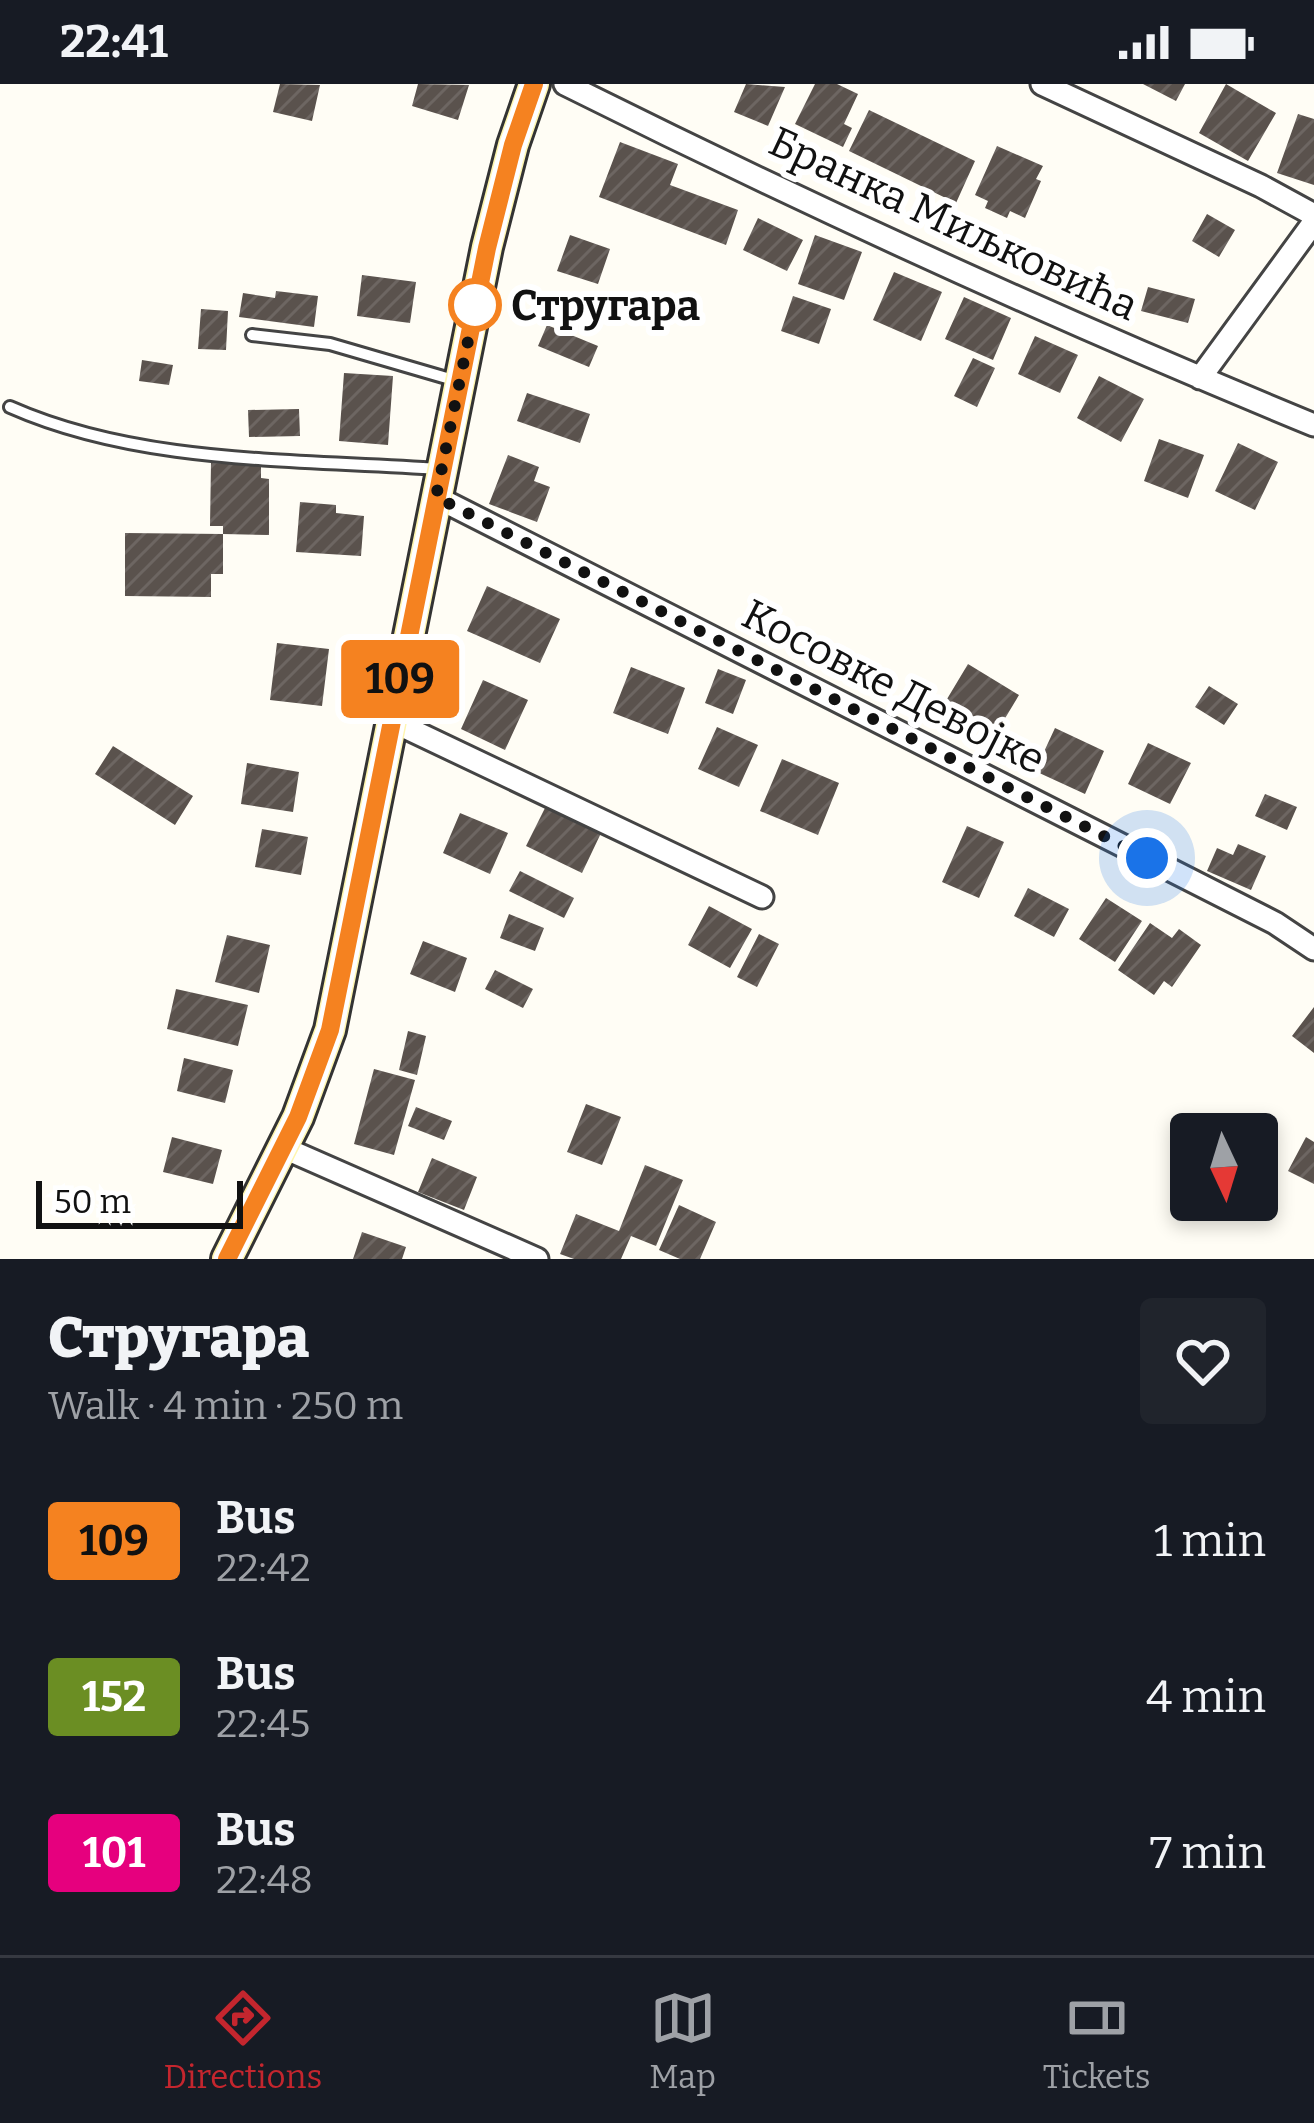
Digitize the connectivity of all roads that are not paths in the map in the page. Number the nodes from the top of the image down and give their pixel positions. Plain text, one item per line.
1 (534, 84) edge
2 (565, 84) edge
3 (1042, 84) edge
4 (1314, 219) edge
5 (252, 335) dead end
6 (1200, 378) junction
7 (460, 382) junction
8 (10, 407) dead end
9 (1314, 424) edge
10 (439, 483) junction
11 (392, 721) junction
12 (762, 897) dead end
13 (1314, 949) edge
14 (284, 1148) junction
15 (227, 1259) edge
16 (537, 1259) edge

1 - 7 main road
2 - 6 street, Бранка Миљковића
3 - 4 street
4 - 6 street
5 - 7 lane
6 - 9 street, Бранка Миљковића
7 - 10 main road
8 - 10 lane
10 - 11 main road
10 - 13 street, Косовке Девојке
11 - 12 street
11 - 14 main road
14 - 15 main road
14 - 16 street

